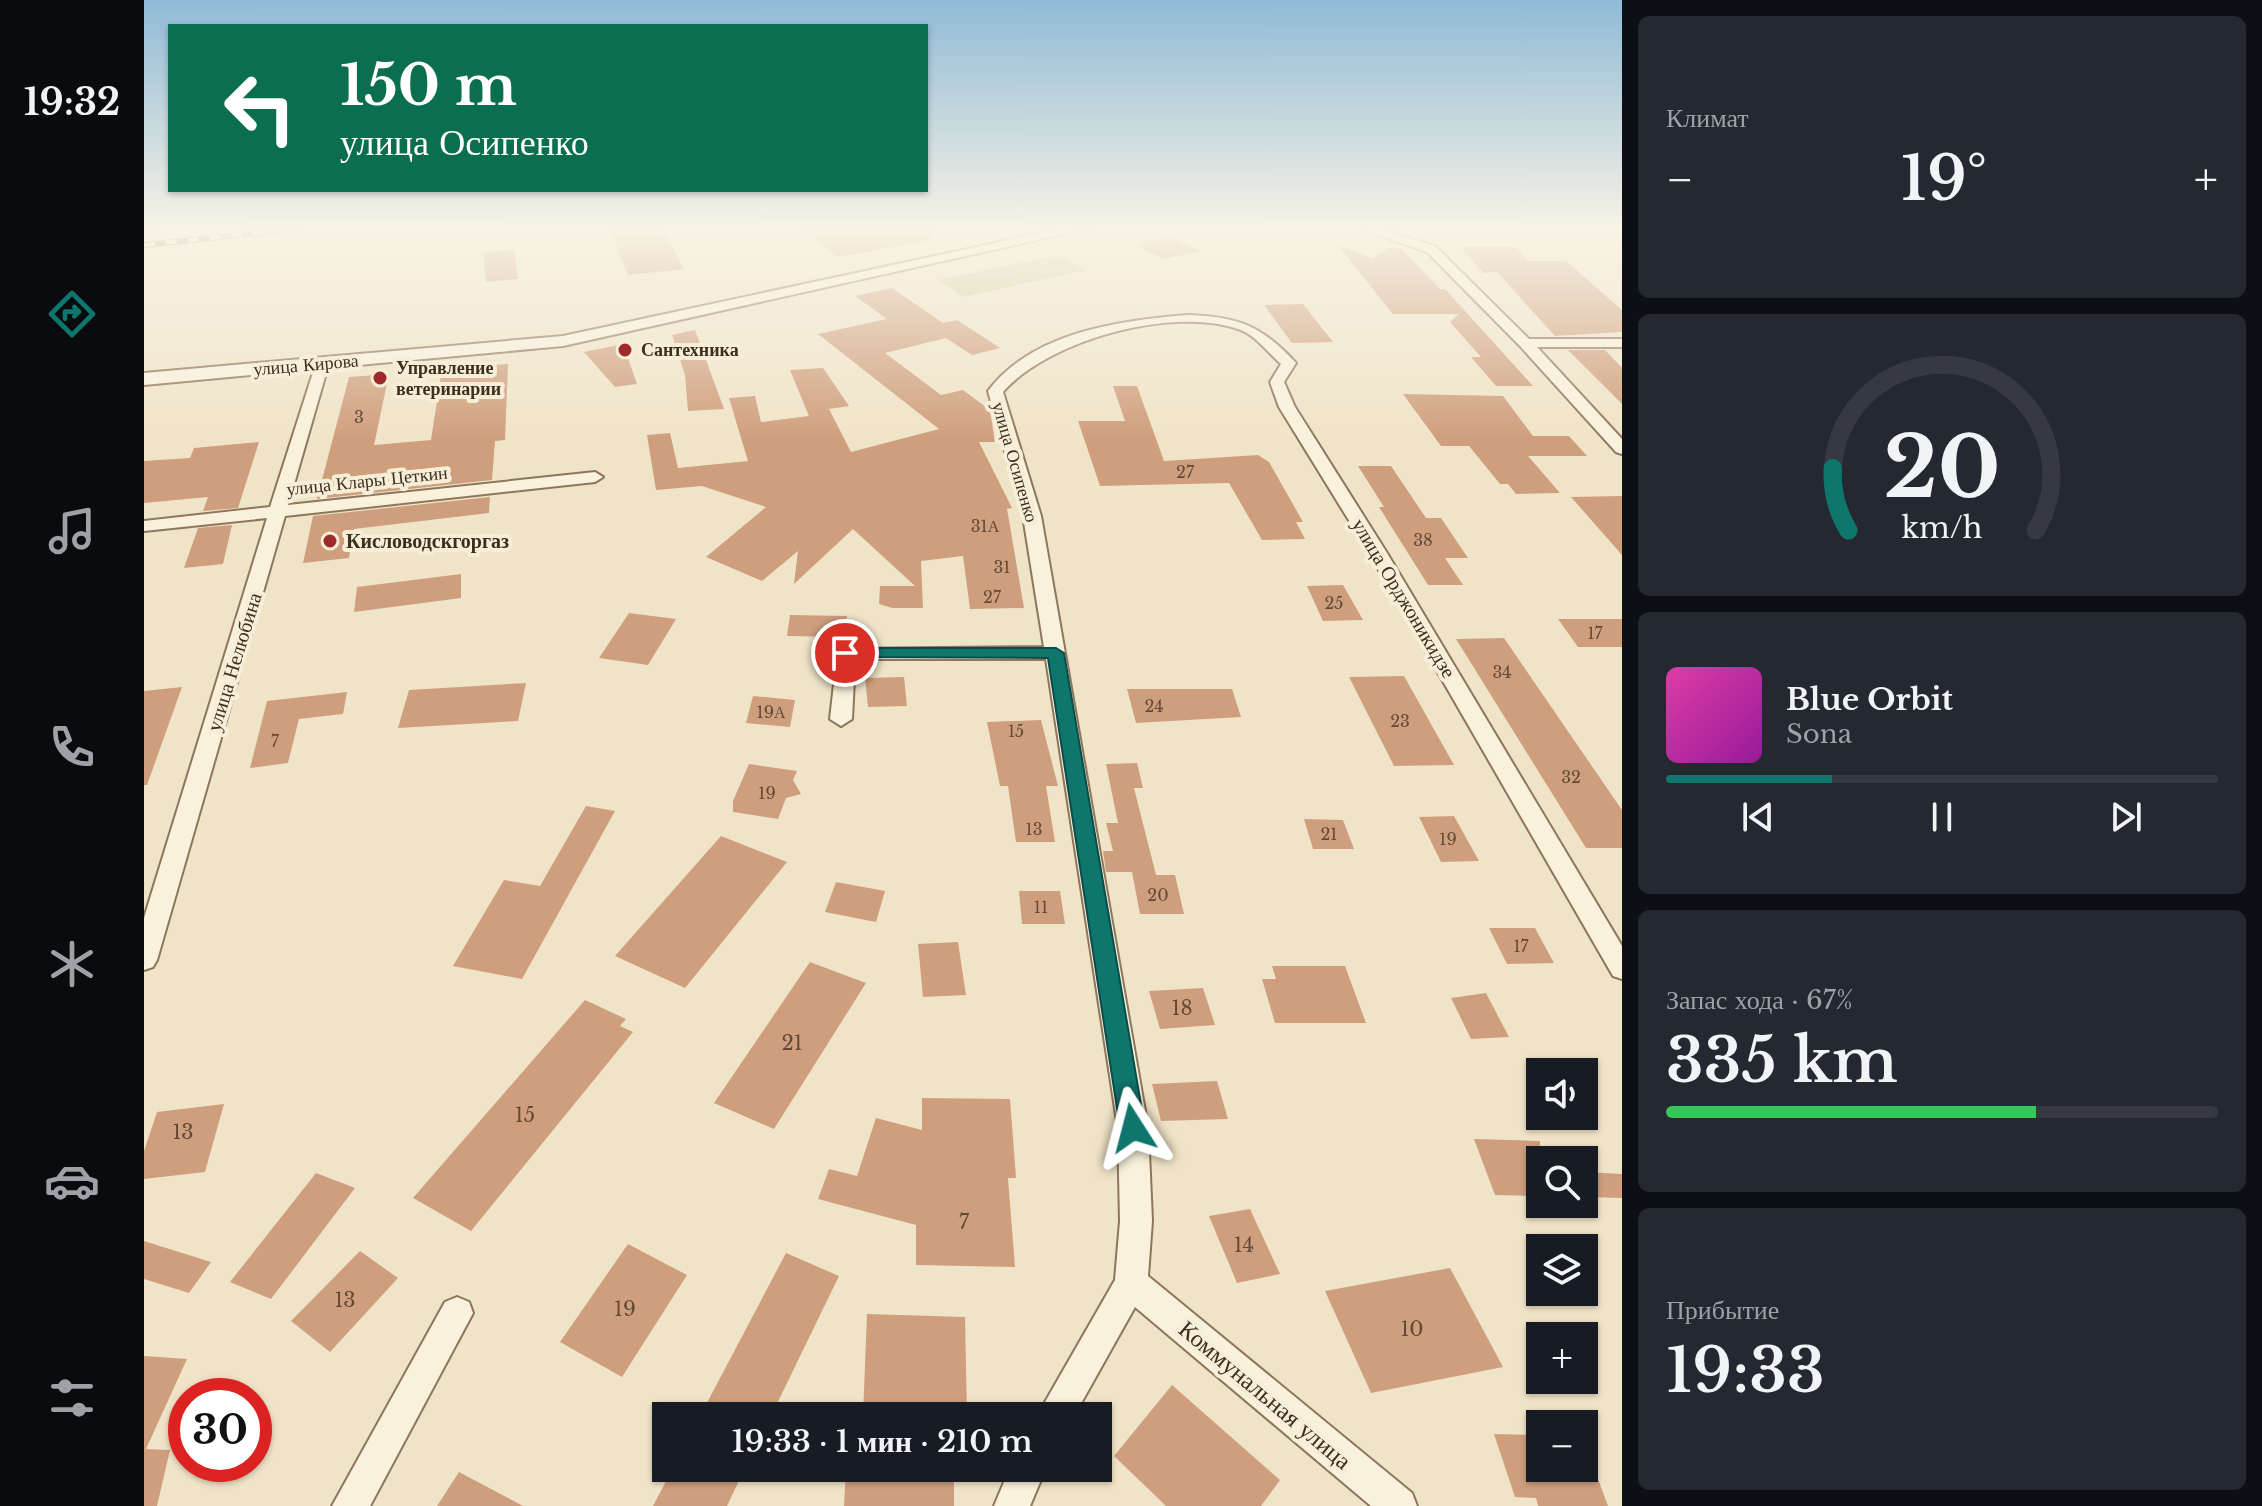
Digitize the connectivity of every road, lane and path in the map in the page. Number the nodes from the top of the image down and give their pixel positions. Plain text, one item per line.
1 (761, 299) edge
2 (1481, 299) edge
3 (1146, 320) joint
4 (1525, 343) junction
5 (1622, 343) edge
6 (322, 363) junction
7 (144, 379) edge
8 (1622, 449) edge
9 (595, 477) dead end
10 (279, 510) junction
11 (144, 526) edge
12 (1056, 653) junction
13 (841, 719) dead end
14 (144, 960) edge
15 (1622, 969) edge
16 (1131, 1283) junction
17 (457, 1313) dead end
18 (1063, 1402) edge
19 (1022, 1482) edge
20 (350, 1506) edge
21 (1012, 1506) edge
22 (1399, 1506) edge

1 - 6 street, улица Кирова
2 - 4 street
3 - 12 street, улица Осипенко
3 - 15 street, улица Орджоникидзе
4 - 5 street
4 - 8 street
6 - 7 street, улица Кирова
6 - 10 street, улица Нелюбина
9 - 10 street, улица Клары Цеткин
10 - 11 street, улица Клары Цеткин
10 - 14 street, улица Нелюбина
12 - 13 street
12 - 16 street, улица Осипенко
16 - 18 street, улица Осипенко
16 - 22 street, Коммунальная улица
17 - 20 street
19 - 21 street

